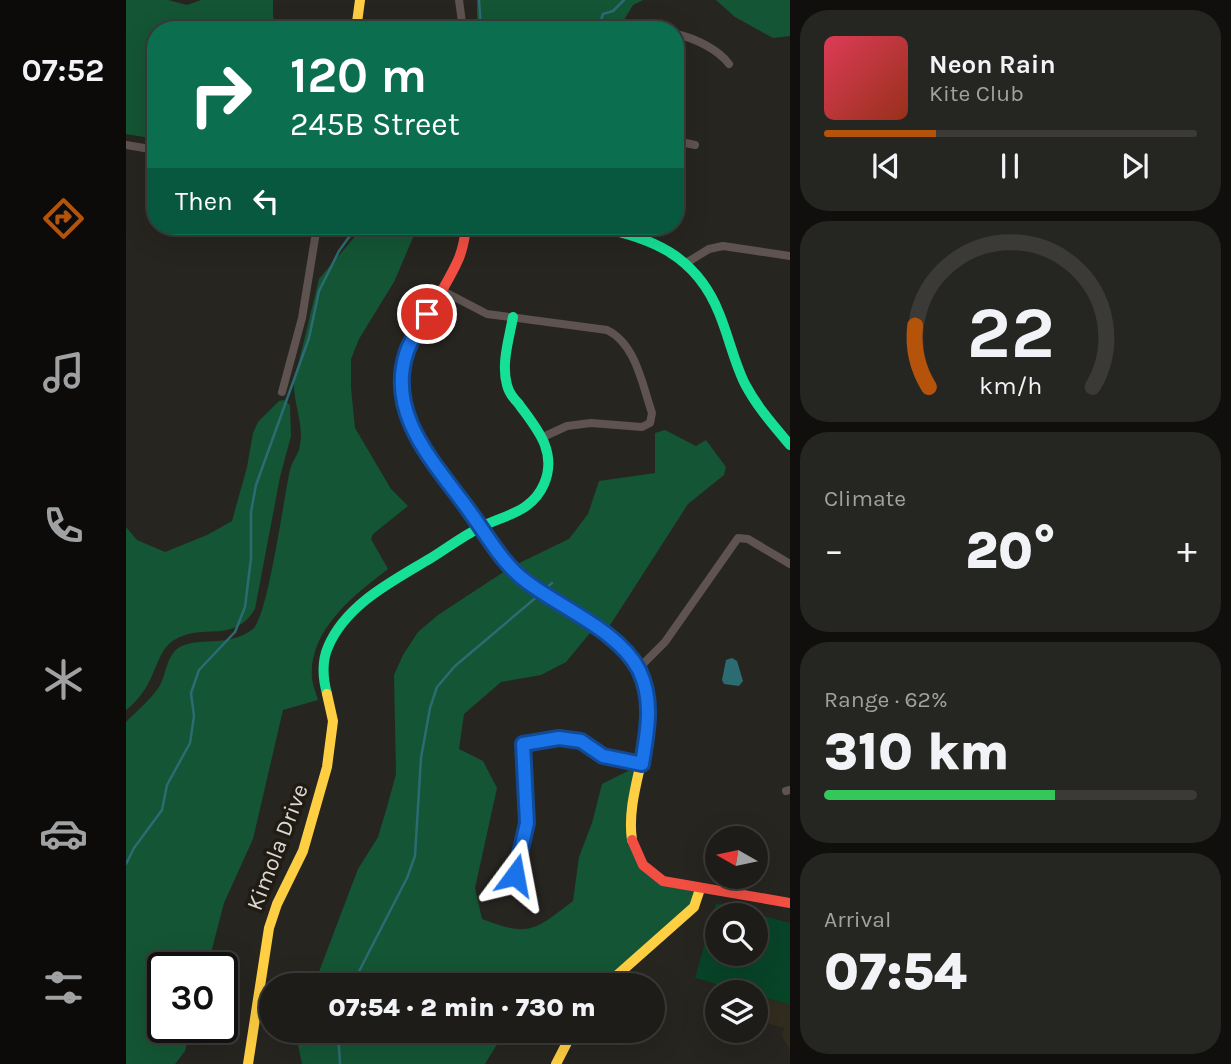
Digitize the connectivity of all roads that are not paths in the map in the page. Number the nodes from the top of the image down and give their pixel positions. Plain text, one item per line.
1 (360, 0) edge
2 (459, 0) edge
3 (357, 21) edge
4 (462, 21) edge
5 (684, 36) edge
6 (729, 64) dead end
7 (684, 143) edge
8 (126, 145) edge
9 (695, 145) dead end
10 (147, 148) edge
11 (316, 235) edge
12 (464, 235) edge
13 (638, 235) edge
14 (790, 256) edge
15 (686, 263) junction
16 (441, 290) junction
17 (513, 317) junction
18 (282, 392) dead end
19 (543, 437) junction
20 (790, 445) edge
21 (481, 527) junction
22 (790, 564) edge
23 (638, 669) junction
24 (642, 764) junction
25 (515, 875) dead end
26 (700, 889) junction
27 (790, 902) edge
28 (620, 973) edge
29 (567, 1043) edge
30 (249, 1063) edge
31 (556, 1064) edge

1 - 3 street
2 - 4 street
5 - 6 street
7 - 9 street
8 - 10 street
11 - 18 street
12 - 16 street
13 - 15 street
14 - 15 street
15 - 20 street
16 - 17 street
16 - 21 street
17 - 19 street, Kimola Drive
17 - 19 street
19 - 21 street, Kimola Drive
21 - 23 street
21 - 30 street, Kimola Drive
22 - 23 street
23 - 24 street
24 - 25 street
24 - 26 street
26 - 27 street
26 - 28 street
29 - 31 street

